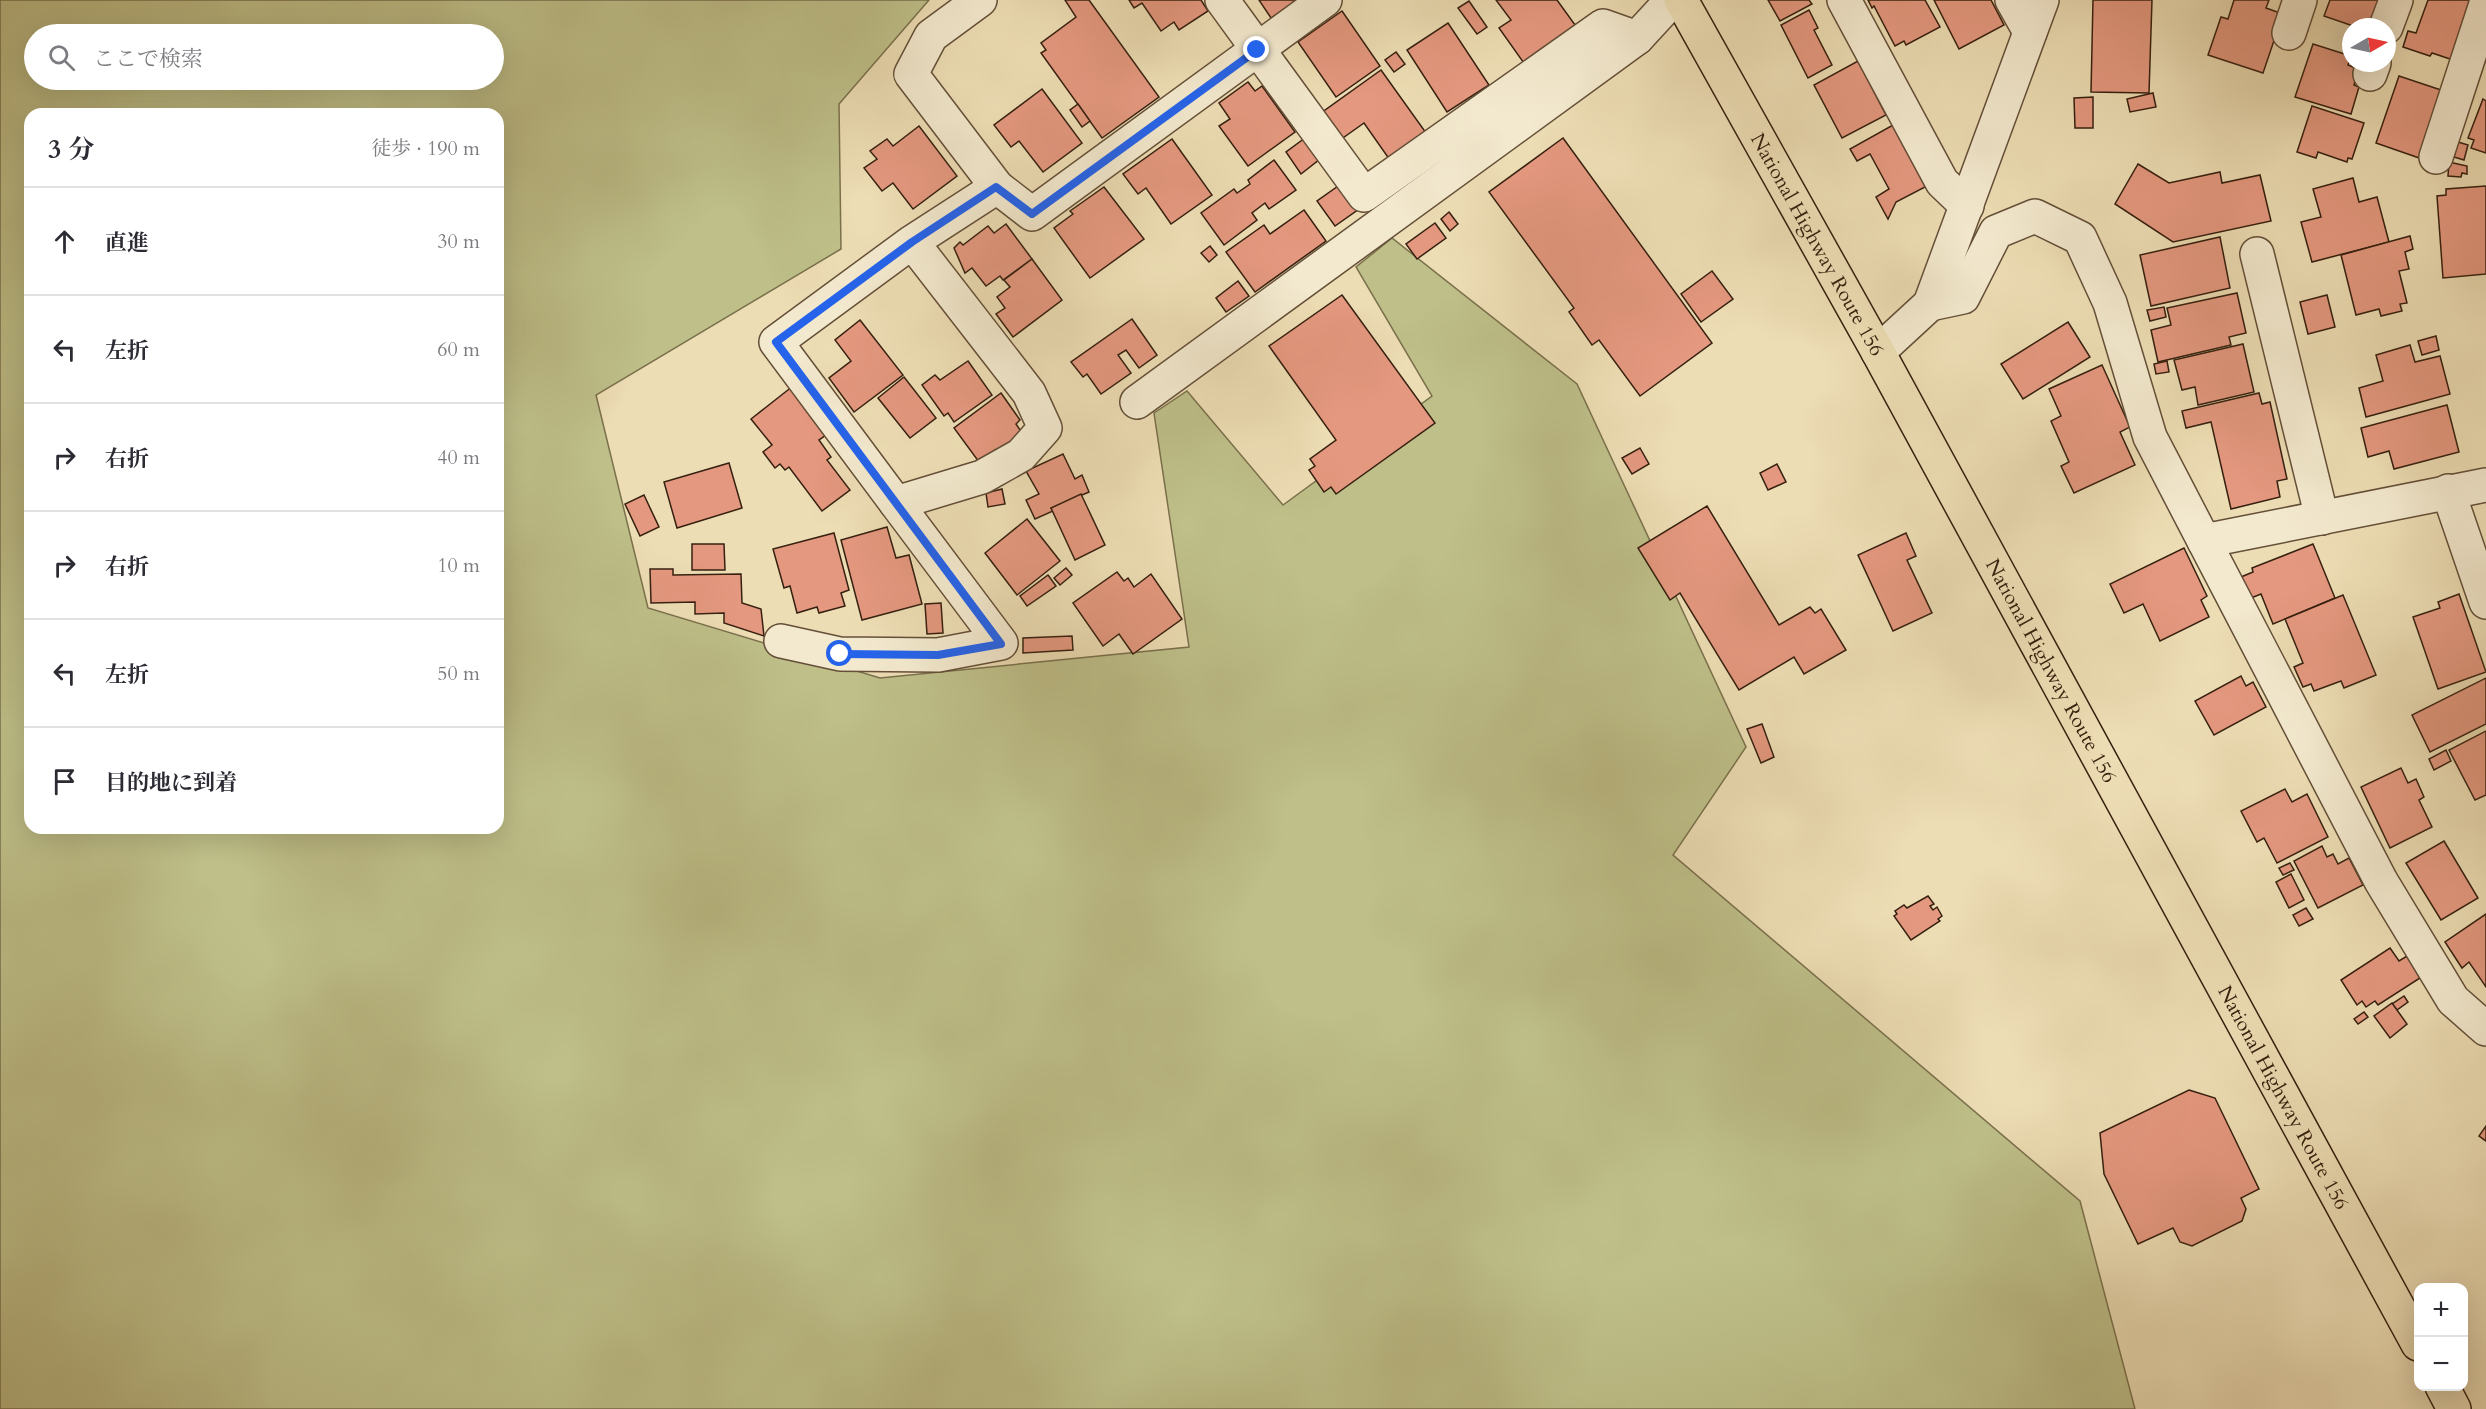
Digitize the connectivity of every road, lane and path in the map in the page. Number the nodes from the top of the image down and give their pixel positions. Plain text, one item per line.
1 (981, 0) edge
2 (1222, 0) edge
3 (1325, 0) edge
4 (1672, 0) edge
5 (1681, 0) edge
6 (1844, 0) edge
7 (2012, 0) edge
8 (2042, 0) edge
9 (2300, 0) edge
10 (2396, 0) edge
11 (2486, 4) edge
12 (2389, 18) edge
13 (2030, 32) junction
14 (2289, 33) dead end
15 (1637, 38) junction
16 (1257, 50) junction
17 (2436, 157) dead end
18 (996, 187) junction
19 (1967, 206) junction
20 (912, 242) junction
21 (2257, 254) dead end
22 (1930, 304) junction
23 (1878, 352) junction
24 (1137, 402) dead end
25 (2486, 484) edge
26 (2448, 491) junction
27 (896, 503) junction
28 (2322, 518) junction
29 (2204, 541) junction
30 (2486, 602) edge
31 (781, 641) dead end
32 (2486, 1029) edge
33 (2414, 1337) edge
34 (2445, 1391) edge
35 (2454, 1409) edge

1 - 18 street
2 - 16 street
3 - 16 street
4 - 15 street
5 - 23 highway, National Highway Route 156
6 - 19 street
7 - 13 street
8 - 13 street
9 - 14 street
10 - 12 street
11 - 17 street
13 - 19 street
15 - 16 street
15 - 24 street
16 - 18 street
18 - 20 street
19 - 22 street
20 - 27 street
20 - 27 street
21 - 28 street
22 - 23 street
22 - 29 street
23 - 33 highway, National Highway Route 156
25 - 26 street
26 - 28 street
26 - 30 street
27 - 31 street
28 - 29 street
29 - 32 street
34 - 35 highway

